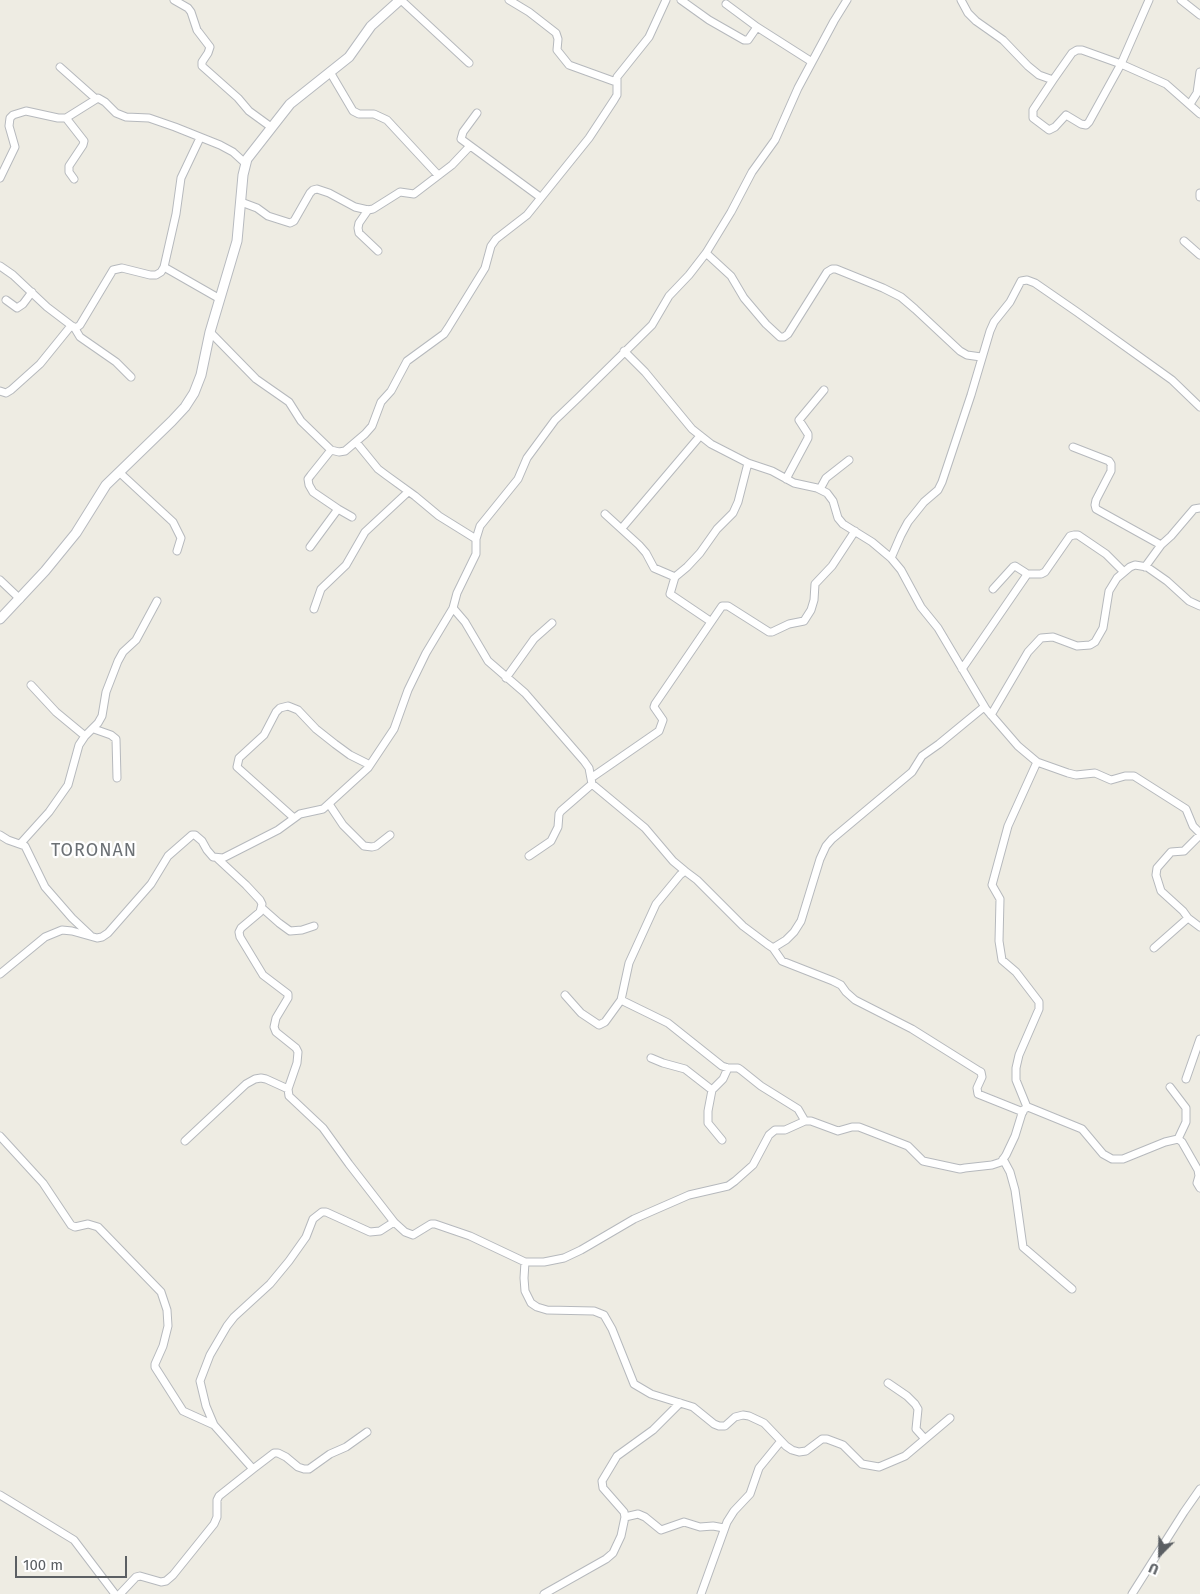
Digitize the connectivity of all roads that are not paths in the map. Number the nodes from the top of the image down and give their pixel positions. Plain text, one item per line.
1 (174, 0) edge
2 (401, 0) edge
3 (509, 0) edge
4 (666, 0) edge
5 (681, 0) edge
6 (847, 0) edge
7 (961, 0) edge
8 (1149, 0) edge
9 (1181, 0) edge
10 (726, 4) dead end
11 (1200, 16) edge
12 (757, 28) junction
13 (812, 62) junction
14 (468, 63) dead end
15 (1121, 64) junction
16 (60, 67) dead end
17 (330, 72) junction
18 (1200, 72) edge
19 (1053, 80) junction
20 (616, 82) junction
21 (96, 98) junction
22 (1190, 104) junction
23 (477, 114) dead end
24 (1200, 114) edge
25 (66, 118) junction
26 (272, 126) junction
27 (200, 138) junction
28 (470, 146) junction
29 (245, 163) junction
30 (438, 176) junction
31 (0, 178) edge
32 (74, 179) dead end
33 (540, 198) junction
34 (241, 202) junction
35 (368, 210) junction
36 (1184, 241) dead end
37 (378, 251) dead end
38 (706, 253) junction
39 (1200, 255) edge
40 (0, 266) edge
41 (164, 267) junction
42 (32, 292) junction
43 (220, 299) junction
44 (6, 300) dead end
45 (73, 327) junction
46 (210, 332) junction
47 (624, 351) junction
48 (981, 357) junction
49 (131, 376) dead end
50 (824, 390) dead end
51 (1, 394) edge
52 (1200, 407) edge
53 (700, 436) junction
54 (356, 442) junction
55 (1074, 447) dead end
56 (331, 450) junction
57 (849, 460) dead end
58 (748, 463) junction
59 (118, 472) junction
60 (786, 479) junction
61 (820, 489) junction
62 (408, 492) junction
63 (1200, 508) edge
64 (338, 509) junction
65 (605, 514) dead end
66 (352, 517) dead end
67 (622, 528) junction
68 (855, 531) junction
69 (476, 539) junction
70 (1161, 545) junction
71 (310, 547) dead end
72 (178, 550) dead end
73 (891, 558) junction
74 (1145, 567) junction
75 (1123, 571) junction
76 (1026, 574) junction
77 (675, 577) junction
78 (0, 580) edge
79 (992, 589) dead end
80 (20, 599) junction
81 (157, 601) dead end
82 (1200, 606) edge
83 (452, 608) junction
84 (314, 609) dead end
85 (0, 619) edge
86 (710, 622) junction
87 (552, 623) dead end
88 (962, 669) junction
89 (506, 678) junction
90 (31, 685) dead end
91 (984, 707) junction
92 (991, 715) junction
93 (94, 728) junction
94 (85, 736) junction
95 (1037, 762) junction
96 (370, 765) junction
97 (117, 778) dead end
98 (592, 781) junction
99 (329, 804) junction
100 (294, 818) junction
101 (0, 834) edge
102 (1200, 834) edge
103 (390, 835) dead end
104 (21, 843) junction
105 (529, 856) dead end
106 (218, 859) junction
107 (686, 871) junction
108 (262, 908) junction
109 (1188, 918) junction
110 (314, 926) dead end
111 (1200, 927) edge
112 (92, 937) junction
113 (773, 948) junction
114 (1154, 948) dead end
115 (0, 974) edge
116 (565, 995) dead end
117 (621, 1000) junction
118 (1200, 1039) edge
119 (651, 1058) dead end
120 (728, 1068) junction
121 (1186, 1080) dead end
122 (1170, 1087) dead end
123 (288, 1089) junction
124 (712, 1090) junction
125 (1025, 1110) junction
126 (806, 1121) junction
127 (0, 1136) edge
128 (1178, 1139) junction
129 (722, 1140) dead end
130 (185, 1141) dead end
131 (1003, 1159) junction
132 (1200, 1188) edge
133 (394, 1222) junction
134 (525, 1262) junction
135 (1072, 1290) dead end
136 (888, 1383) dead end
137 (680, 1403) junction
138 (950, 1418) dead end
139 (214, 1425) junction
140 (367, 1432) dead end
141 (925, 1439) junction
142 (781, 1441) junction
143 (253, 1469) junction
144 (1200, 1490) edge
145 (0, 1494) edge
146 (625, 1517) junction
147 (724, 1528) junction
148 (115, 1594) edge
149 (120, 1594) edge
150 (544, 1594) edge
151 (701, 1594) edge
152 (1132, 1594) edge

1 - 26 street
2 - 14 street
2 - 17 street
3 - 20 street
4 - 20 street
5 - 12 street
6 - 13 street
7 - 19 street
8 - 15 street
9 - 11 street
10 - 12 street
12 - 13 street
13 - 38 street
15 - 19 street
15 - 19 street
15 - 22 street
16 - 21 street
17 - 26 street
17 - 30 street
18 - 22 street
20 - 33 street
21 - 25 street
21 - 27 street
22 - 24 street
23 - 28 street
25 - 31 street
25 - 32 street
26 - 29 street
27 - 29 street
27 - 41 street
28 - 30 street
28 - 33 street
29 - 34 street
30 - 35 street
33 - 54 street
34 - 35 street
34 - 43 street
35 - 37 street
36 - 39 street
38 - 47 street
38 - 48 street
40 - 42 street
41 - 43 street
41 - 45 street
42 - 44 street
42 - 45 street
43 - 46 street
45 - 49 street
45 - 51 street
46 - 56 street
46 - 59 street
47 - 53 street
47 - 69 street
48 - 52 street
48 - 73 street
50 - 60 street
53 - 58 street
53 - 67 street
54 - 56 street
54 - 62 street
55 - 70 street
56 - 64 street
57 - 61 street
58 - 60 street
58 - 77 street
59 - 72 street
59 - 80 street
60 - 61 street
61 - 68 street
62 - 69 street
62 - 84 street
63 - 70 street
64 - 66 street
64 - 71 street
65 - 67 street
67 - 77 street
68 - 73 street
68 - 86 street
69 - 83 street
70 - 74 street
73 - 88 street
74 - 75 street
74 - 82 street
75 - 76 street
75 - 92 street
76 - 79 street
76 - 88 street
77 - 86 street
78 - 80 street
80 - 85 street
81 - 93 street
83 - 89 street
83 - 96 street
86 - 98 street
87 - 89 street
88 - 91 street
89 - 98 street
90 - 94 street
91 - 92 street
91 - 113 street
92 - 95 street
93 - 94 street
93 - 97 street
94 - 104 street
95 - 102 street
95 - 125 street
96 - 99 street
96 - 100 street
98 - 105 street
98 - 107 street
99 - 100 street
99 - 103 street
100 - 106 street
101 - 104 street
102 - 109 street
104 - 112 street
106 - 108 street
106 - 112 street
107 - 113 street
107 - 117 street
108 - 110 street
108 - 123 street
109 - 111 street
109 - 114 street
112 - 115 street
113 - 125 street
116 - 117 street
117 - 120 street
118 - 121 street
119 - 124 street
120 - 124 street
120 - 126 street
122 - 128 street
123 - 130 street
123 - 133 street
124 - 129 street
125 - 128 street
125 - 131 street
126 - 131 street
126 - 134 street
127 - 139 street
128 - 132 street
131 - 135 street
133 - 134 street
133 - 139 street
134 - 137 street
136 - 141 street
137 - 142 street
137 - 146 street
138 - 141 street
139 - 143 street
140 - 143 street
141 - 142 street
142 - 147 street
143 - 149 street
144 - 152 street
145 - 148 street
146 - 147 street
146 - 150 street
147 - 151 street

